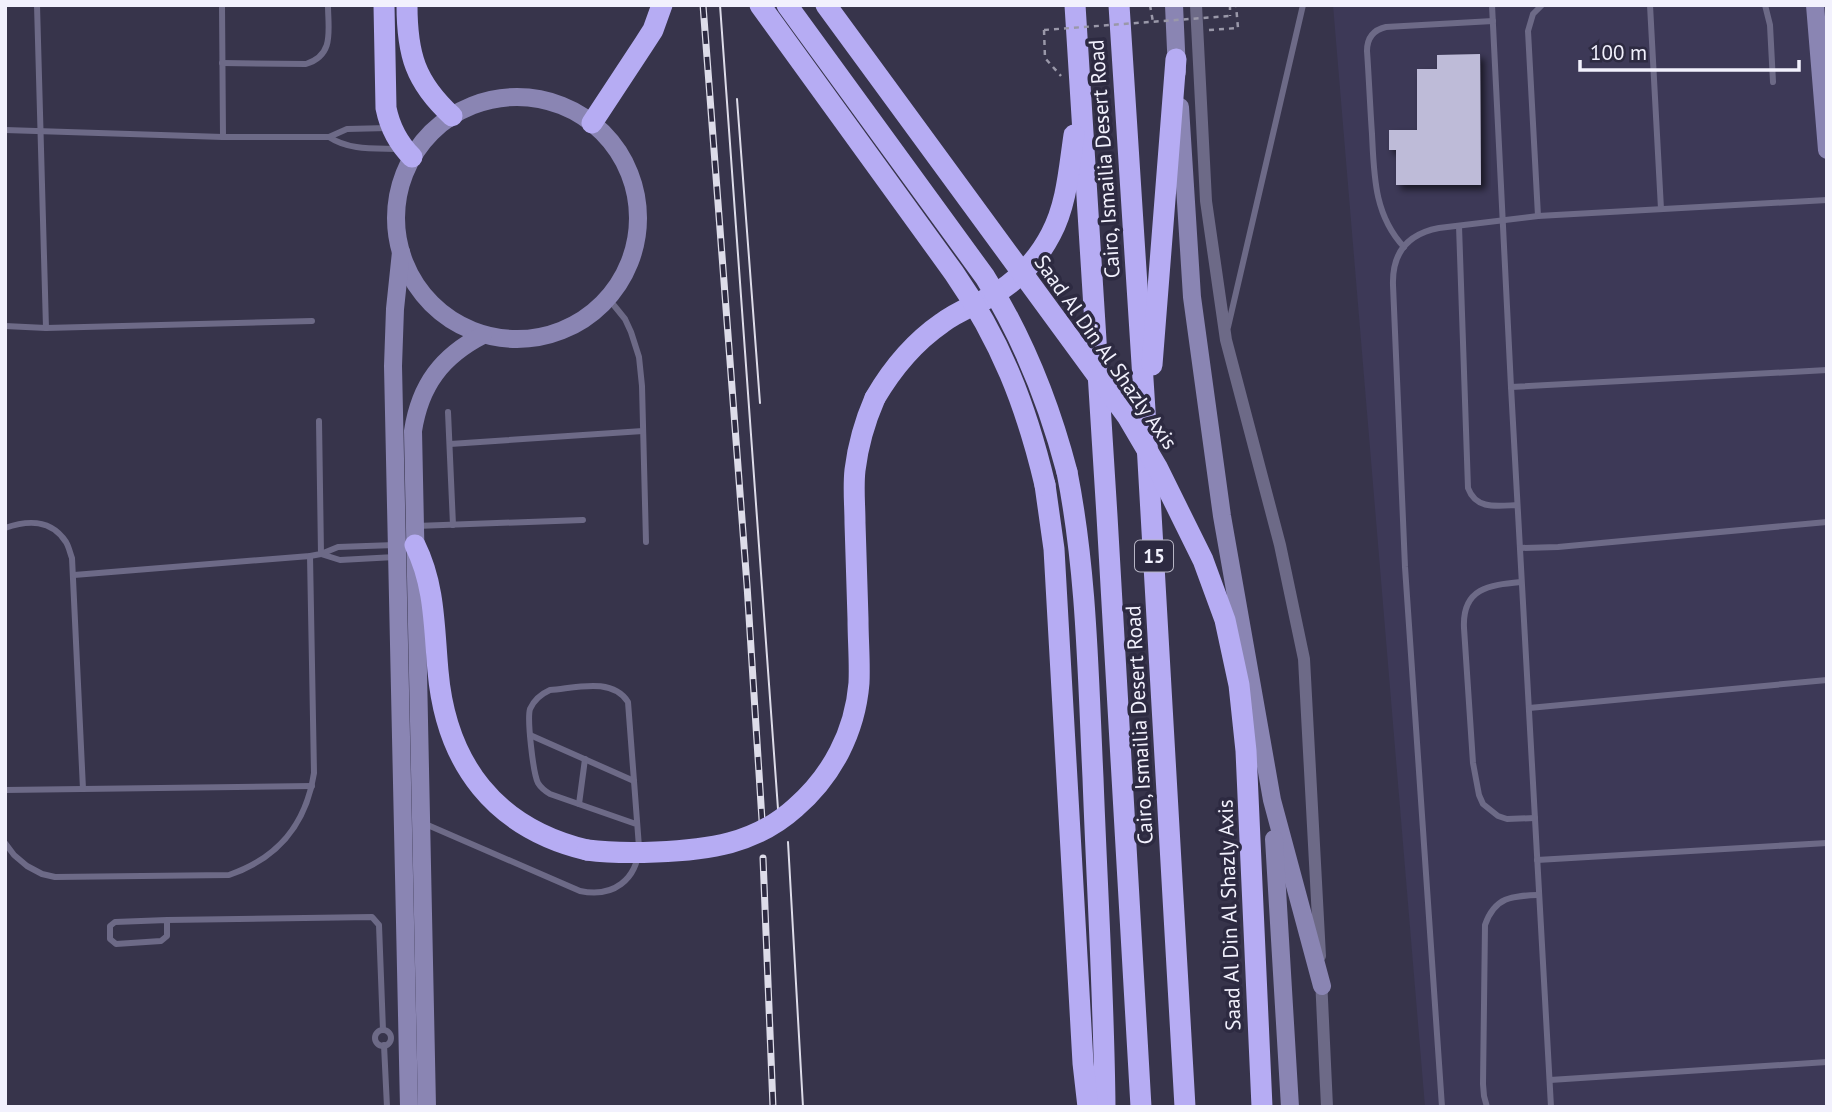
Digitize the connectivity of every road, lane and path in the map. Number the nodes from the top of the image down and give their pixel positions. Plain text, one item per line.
1 (37, 5) edge
2 (222, 5) edge
3 (328, 5) edge
4 (384, 5) edge
5 (407, 5) edge
6 (662, 5) edge
7 (760, 5) edge
8 (787, 5) edge
9 (826, 5) edge
10 (1075, 5) edge
11 (1119, 5) edge
12 (1174, 5) edge
13 (1196, 5) edge
14 (1230, 5) edge
15 (1236, 5) edge
16 (1303, 5) edge
17 (1492, 5) edge
18 (1542, 5) edge
19 (1650, 5) edge
20 (1765, 5) edge
21 (1815, 5) edge
22 (1150, 7) edge
23 (1493, 21) junction
24 (1153, 22) junction
25 (1197, 31) junction
26 (1045, 58) dead end
27 (1177, 59) junction
28 (222, 63) junction
29 (1773, 82) dead end
30 (1080, 99) junction
31 (452, 116) junction
32 (592, 122) junction
33 (392, 128) junction
34 (5, 130) edge
35 (42, 131) junction
36 (223, 137) junction
37 (329, 137) junction
38 (1827, 150) edge
39 (408, 153) junction
40 (1827, 200) edge
41 (1661, 209) junction
42 (1538, 216) junction
43 (1502, 220) junction
44 (1459, 226) junction
45 (1404, 247) junction
46 (401, 252) junction
47 (608, 298) junction
48 (312, 321) dead end
49 (5, 327) edge
50 (46, 328) junction
51 (482, 335) junction
52 (1226, 340) junction
53 (1827, 370) edge
54 (1511, 387) junction
55 (448, 412) dead end
56 (319, 421) dead end
57 (1146, 426) junction
58 (643, 432) junction
59 (450, 444) junction
60 (1517, 505) junction
61 (583, 520) dead end
62 (1827, 522) edge
63 (453, 525) junction
64 (5, 528) edge
65 (646, 542) dead end
66 (406, 543) junction
67 (1520, 548) junction
68 (321, 554) junction
69 (310, 555) junction
70 (74, 575) junction
71 (1521, 582) junction
72 (1827, 680) edge
73 (1529, 708) junction
74 (530, 735) junction
75 (585, 759) junction
76 (634, 781) junction
77 (312, 786) junction
78 (83, 789) junction
79 (5, 790) edge
80 (1272, 800) junction
81 (579, 804) junction
82 (1535, 818) junction
83 (421, 823) junction
84 (636, 824) junction
85 (5, 843) edge
86 (1827, 843) edge
87 (1537, 860) junction
88 (413, 862) junction
89 (1539, 895) junction
90 (167, 920) junction
91 (1322, 986) junction
92 (383, 1030) junction
93 (408, 1037) junction
94 (384, 1045) junction
95 (1827, 1062) edge
96 (1549, 1080) junction
97 (387, 1107) edge
98 (410, 1107) edge
99 (427, 1107) edge
100 (1088, 1107) edge
101 (1105, 1107) edge
102 (1141, 1107) edge
103 (1185, 1107) edge
104 (1262, 1107) edge
105 (1290, 1107) edge
106 (1327, 1107) edge
107 (1442, 1107) edge
108 (1487, 1107) edge
109 (1551, 1107) edge

1 - 35 lane
2 - 28 lane
3 - 28 lane
4 - 33 highway
5 - 31 highway
6 - 32 highway
7 - 100 highway, bridge
8 - 101 highway, bridge
9 - 104 highway, Saad Al Din Al Shazly Axis, bridge
10 - 30 highway, Cairo, Ismailia Desert Road / 15
11 - 57 highway, Cairo, Ismailia Desert Road / 15
12 - 27 street
13 - 25 street
14 - 24 path, bridge
15 - 25 path
16 - 52 lane
17 - 23 lane
18 - 42 lane
19 - 41 lane
20 - 29 lane
21 - 38 street
22 - 24 path
23 - 43 lane
23 - 45 lane
24 - 26 path, bridge
25 - 52 street
27 - 57 highway
27 - 80 street
28 - 36 lane
30 - 66 highway, bridge
30 - 102 highway, Cairo, Ismailia Desert Road / 15
31 - 32 street
31 - 39 street
32 - 47 street
33 - 37 lane
33 - 39 highway
34 - 35 lane
35 - 36 lane
35 - 50 lane
36 - 37 lane
37 - 39 lane
39 - 46 street
40 - 41 lane
41 - 42 lane
42 - 43 lane
43 - 44 lane
43 - 54 lane
44 - 45 lane
44 - 60 lane
45 - 107 lane
46 - 51 street
46 - 66 street
47 - 51 street
47 - 58 lane
48 - 50 lane
49 - 50 lane
51 - 66 street
52 - 91 street
53 - 54 lane
54 - 60 lane
55 - 59 lane
56 - 68 lane
57 - 103 highway, Cairo, Ismailia Desert Road / 15
58 - 59 lane
58 - 65 lane
59 - 63 lane
60 - 67 lane
61 - 63 lane
62 - 67 lane
63 - 66 lane
64 - 70 lane
66 - 68 lane
66 - 68 lane
66 - 83 street
66 - 88 street
67 - 71 lane
68 - 69 lane
69 - 70 lane
69 - 77 lane
70 - 78 lane
71 - 73 lane
71 - 82 lane
72 - 73 lane
73 - 82 lane
74 - 75 lane
74 - 76 lane
74 - 81 lane
75 - 76 lane
75 - 81 lane
76 - 84 lane
77 - 78 lane
77 - 85 lane
78 - 79 lane
80 - 91 street
80 - 105 street
81 - 84 lane
82 - 87 lane
83 - 84 lane
83 - 88 street
86 - 87 lane
87 - 89 lane
88 - 93 street
89 - 96 lane
89 - 108 lane
90 - 90 lane
90 - 92 lane
91 - 106 street
92 - 93 lane
92 - 94 lane
93 - 94 lane
93 - 98 street
93 - 99 street
94 - 97 lane
95 - 96 lane
96 - 109 lane

